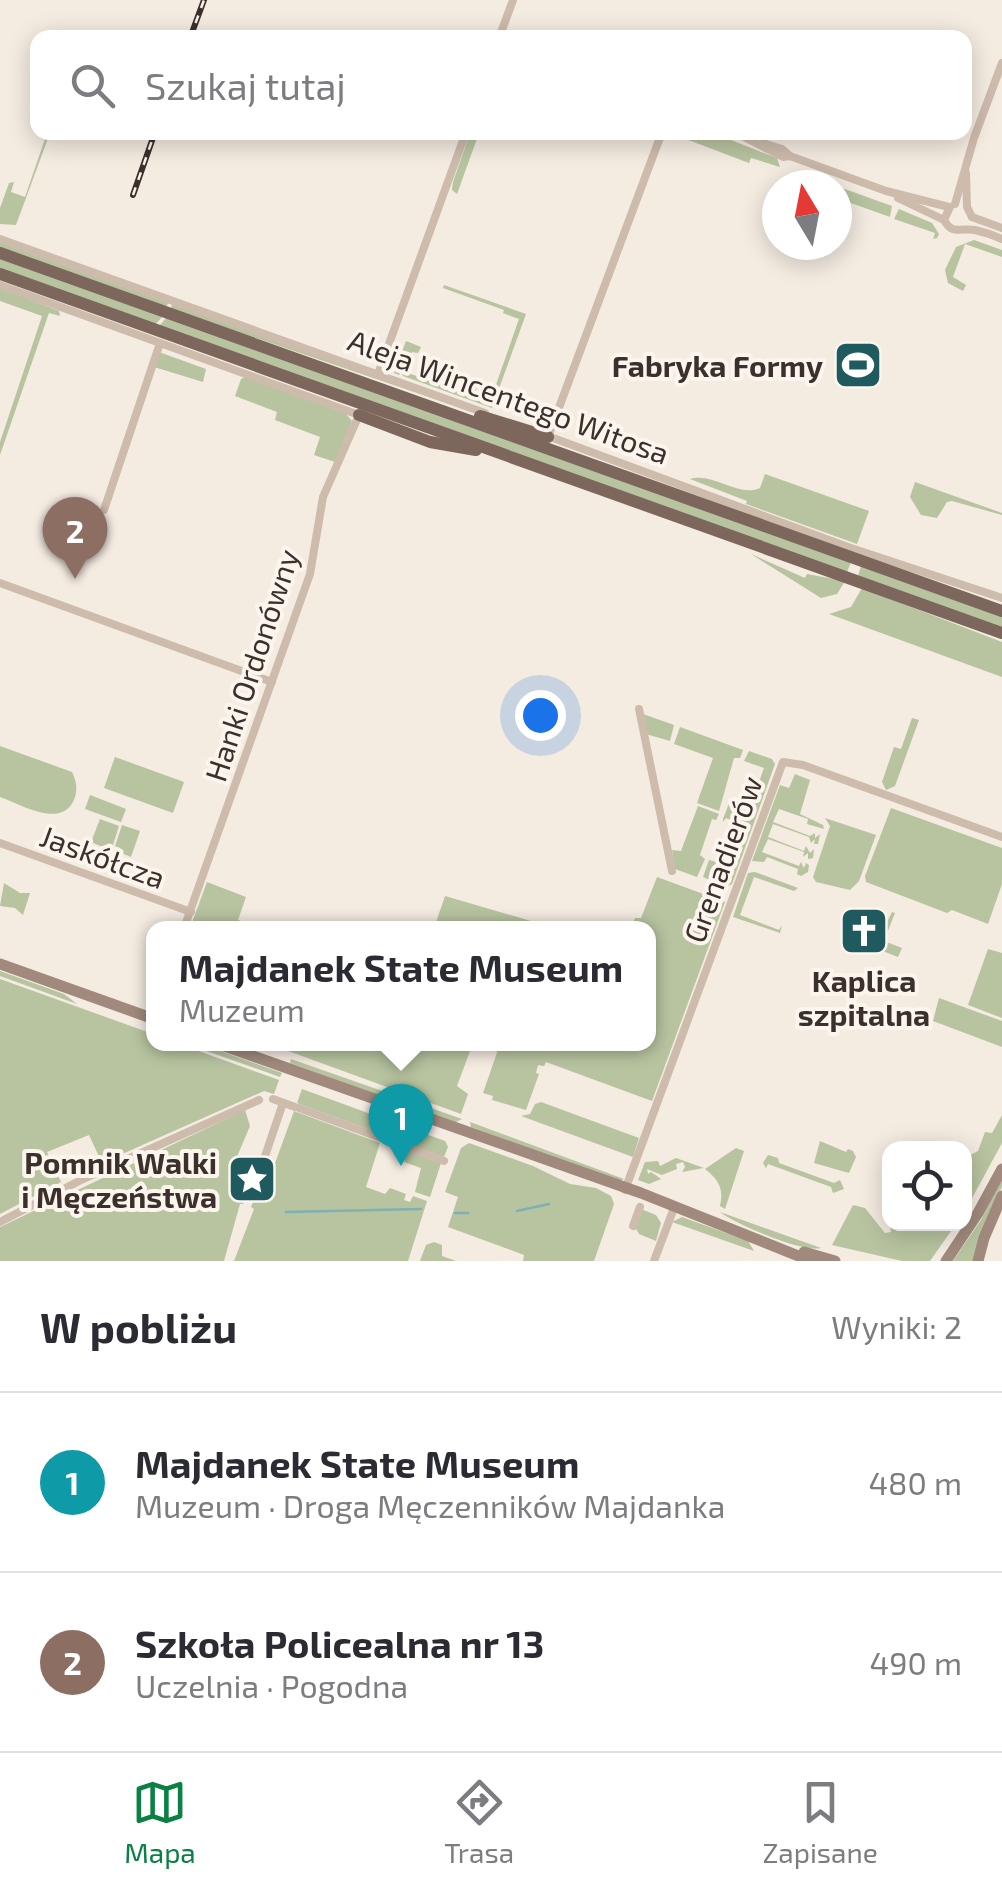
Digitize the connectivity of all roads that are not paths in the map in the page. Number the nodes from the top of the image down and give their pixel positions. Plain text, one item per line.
1 (513, 0) edge
2 (502, 30) edge
3 (1002, 63) edge
4 (463, 140) edge
5 (659, 140) edge
6 (754, 140) edge
7 (967, 163) junction
8 (886, 191) junction
9 (952, 206) junction
10 (967, 207) junction
11 (972, 216) junction
12 (944, 220) junction
13 (1002, 228) edge
14 (967, 229) junction
15 (1002, 238) edge
16 (0, 239) edge
17 (0, 252) edge
18 (0, 274) edge
19 (0, 285) edge
20 (160, 343) junction
21 (378, 374) junction
22 (405, 398) junction
23 (359, 416) junction
24 (548, 436) junction
25 (504, 454) junction
26 (628, 499) junction
27 (104, 510) dead end
28 (682, 525) dead end
29 (846, 551) junction
30 (873, 560) junction
31 (0, 583) edge
32 (1002, 598) edge
33 (1002, 609) edge
34 (1002, 636) edge
35 (272, 682) junction
36 (639, 709) dead end
37 (1002, 837) edge
38 (0, 844) edge
39 (672, 871) dead end
40 (190, 912) junction
41 (187, 921) edge
42 (0, 964) edge
43 (146, 1016) edge
44 (238, 1051) edge
45 (283, 1102) junction
46 (444, 1161) dead end
47 (1002, 1169) edge
48 (254, 1185) dead end
49 (625, 1190) junction
50 (1002, 1196) edge
51 (668, 1207) junction
52 (0, 1222) edge
53 (748, 1235) junction
54 (654, 1261) edge
55 (811, 1261) edge
56 (836, 1261) edge
57 (946, 1261) edge
58 (978, 1261) edge

1 - 2 street
3 - 7 street
4 - 21 street
5 - 24 street
6 - 8 street
7 - 9 street
7 - 10 street
8 - 9 street
8 - 12 street
9 - 10 street
9 - 12 street
10 - 11 street
11 - 13 street
11 - 14 street
12 - 14 street
14 - 15 street
16 - 21 street, Aleja Wincentego Witosa
17 - 22 main road, Aleja Wincentego Witosa
18 - 25 main road, Aleja Wincentego Witosa
19 - 20 street
20 - 23 street
20 - 27 street
21 - 24 street, Aleja Wincentego Witosa
22 - 24 main road
22 - 29 main road, Aleja Wincentego Witosa
23 - 25 main road
23 - 35 street, Hanki Ordonówny
24 - 29 street, Aleja Wincentego Witosa
25 - 26 main road, Aleja Wincentego Witosa
26 - 28 main road
26 - 34 main road, Aleja Wincentego Witosa
29 - 30 main road, Aleja Wincentego Witosa
30 - 32 street, Aleja Wincentego Witosa
30 - 33 main road, Aleja Wincentego Witosa
31 - 35 street
35 - 40 street, Hanki Ordonówny
36 - 39 street
37 - 49 street, Grenadierów
38 - 40 street, Jaskółcza
40 - 41 street, Hanki Ordonówny
42 - 43 street
44 - 49 street
45 - 46 street
45 - 48 street
45 - 52 street
47 - 57 street
49 - 51 street
50 - 58 street
51 - 53 street
51 - 54 street
53 - 55 street
53 - 56 street

